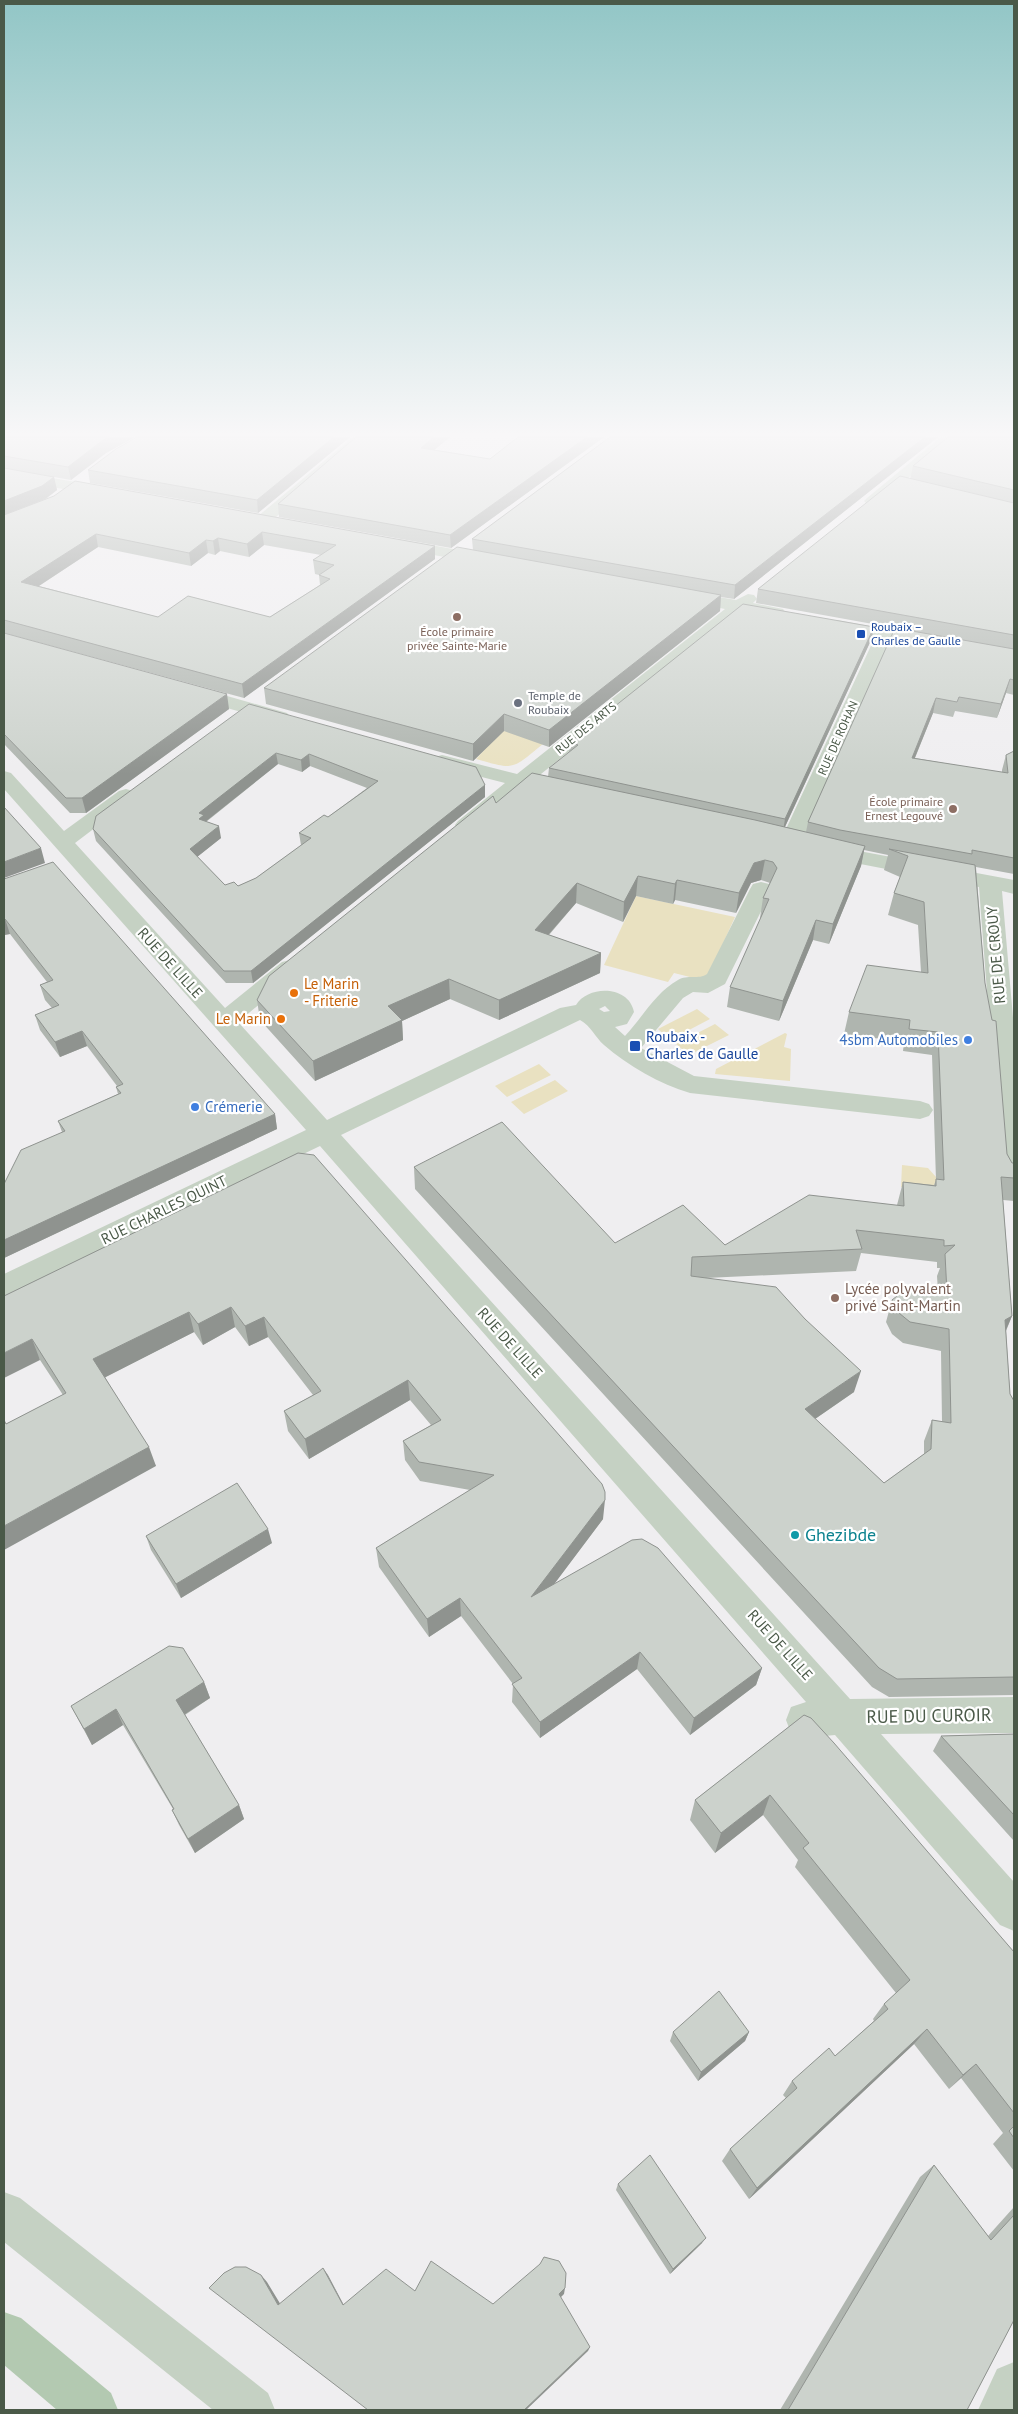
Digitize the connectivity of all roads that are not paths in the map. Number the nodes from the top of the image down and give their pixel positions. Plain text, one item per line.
1 (431, 550) edge
2 (461, 550) edge
3 (455, 554) junction
4 (500, 563) edge
5 (437, 568) edge
6 (761, 588) edge
7 (672, 594) edge
8 (739, 606) junction
9 (796, 617) edge
10 (824, 622) edge
11 (885, 634) junction
12 (950, 646) edge
13 (171, 686) edge
14 (267, 692) edge
15 (246, 707) junction
16 (295, 721) edge
17 (226, 722) edge
18 (426, 756) edge
19 (4, 777) edge
20 (519, 782) junction
21 (140, 785) edge
22 (576, 794) edge
23 (450, 837) edge
24 (62, 842) junction
25 (78, 860) junction
26 (56, 868) edge
27 (990, 882) junction
28 (1014, 887) edge
29 (761, 889) dead end
30 (306, 955) edge
31 (223, 1022) junction
32 (1008, 1029) edge
33 (626, 1049) junction
34 (920, 1110) dead end
35 (315, 1137) junction
36 (1014, 1176) edge
37 (4, 1287) edge
38 (1014, 1715) edge
39 (844, 1717) junction
40 (804, 1720) edge
41 (1014, 1911) edge
42 (4, 2214) edge
43 (4, 2335) edge
44 (1014, 2386) edge
45 (94, 2410) edge
46 (252, 2410) edge
47 (1002, 2410) edge

1 - 3 street
2 - 3 street
3 - 4 street
3 - 5 street
6 - 8 street, RUE DES ARTS
7 - 8 street
8 - 9 street
8 - 20 street, RUE DES ARTS
10 - 11 street
11 - 12 street
11 - 27 street, RUE DE ROHAN
13 - 15 street
14 - 15 street
15 - 16 street
15 - 17 street
18 - 20 street
19 - 24 street, RUE DE LILLE
20 - 22 street
20 - 23 street, RUE DES ARTS
21 - 24 street
24 - 25 street, RUE DE LILLE
25 - 26 street
25 - 31 street, RUE DE LILLE
27 - 28 street
27 - 32 street, RUE DE CROUY
29 - 33 street
30 - 31 street
31 - 35 street, RUE DE LILLE
32 - 36 street, RUE DE CROUY
33 - 34 street
33 - 35 street, RUE CHARLES QUINT
35 - 37 street, RUE CHARLES QUINT
35 - 39 street, RUE DE LILLE
38 - 39 street, RUE DU CUROIR
39 - 40 street, RUE DU CUROIR
39 - 41 street, RUE DE LILLE
42 - 46 street
43 - 45 main road
44 - 47 street

